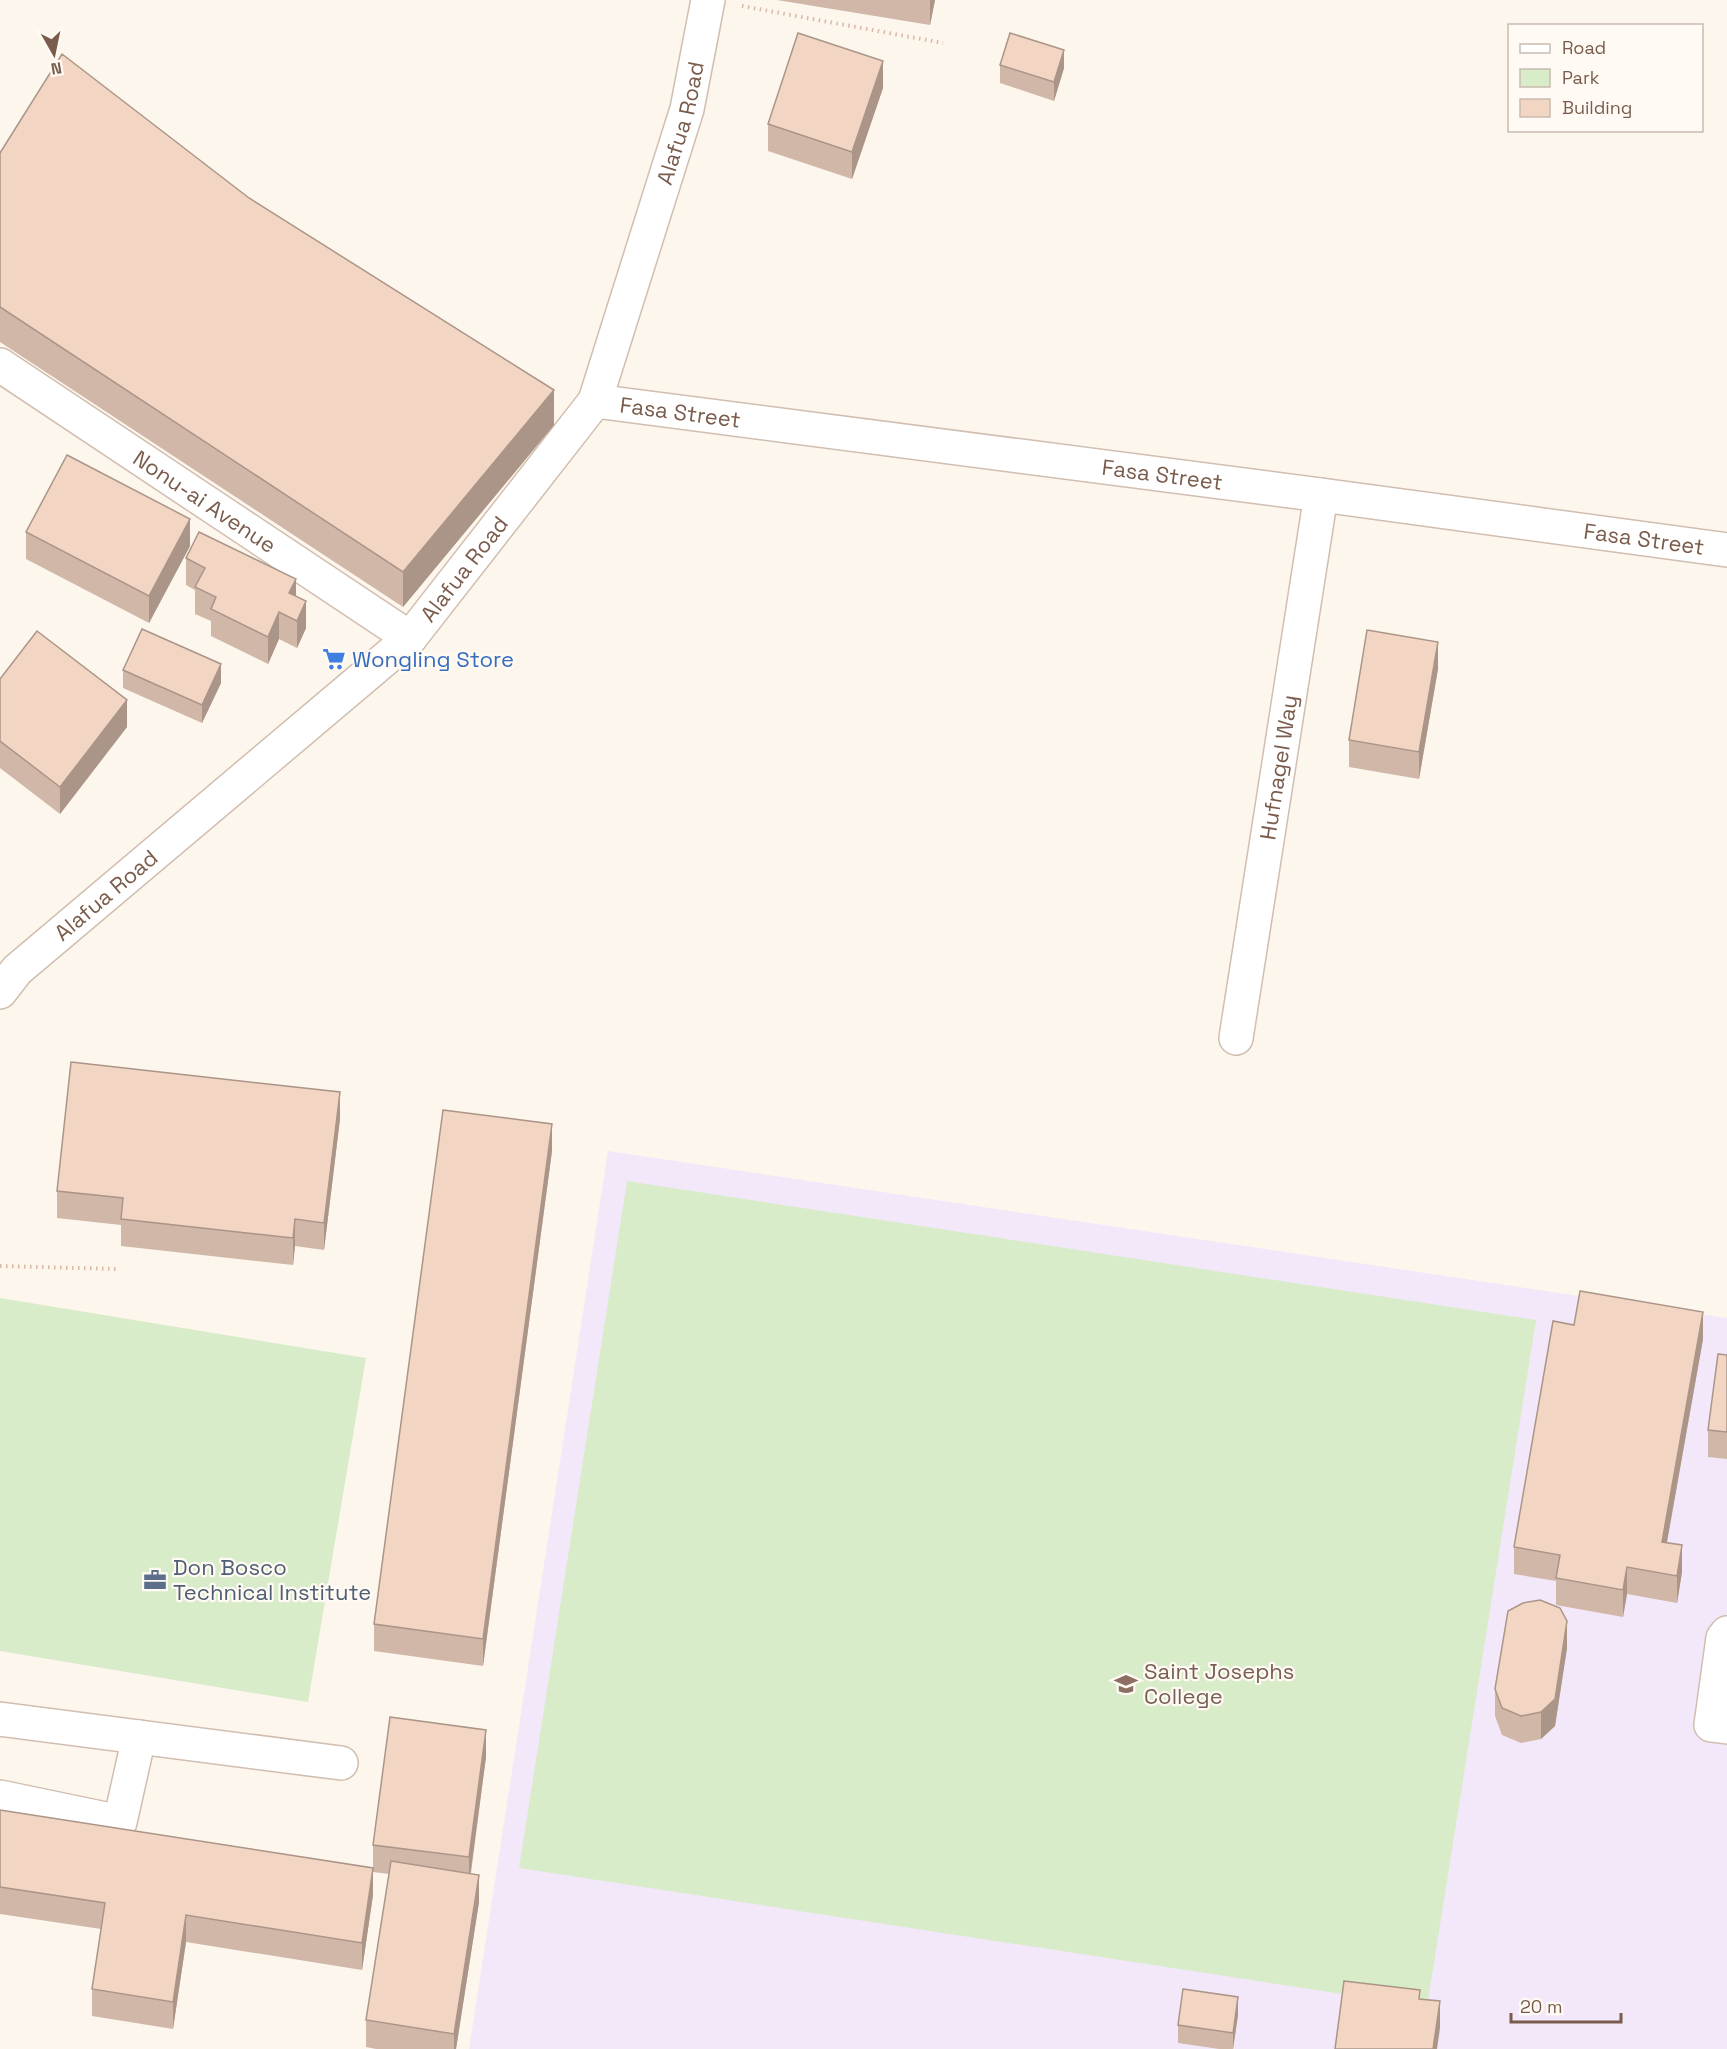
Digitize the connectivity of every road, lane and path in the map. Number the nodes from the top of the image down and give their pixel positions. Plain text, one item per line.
1 (708, 0) edge
2 (943, 43) dead end
3 (0, 365) edge
4 (595, 400) junction
5 (1321, 495) junction
6 (1727, 550) edge
7 (410, 638) junction
8 (6, 974) edge
9 (1236, 1038) dead end
10 (0, 1266) edge
11 (116, 1269) dead end
12 (1727, 1633) edge
13 (0, 1719) edge
14 (1727, 1728) edge
15 (139, 1737) junction
16 (341, 1763) dead end
17 (0, 1797) edge

1 - 2 path
1 - 4 street, Alafua Road
3 - 7 street, Nonu-ai Avenue
4 - 5 street, Fasa Street
4 - 7 street, Alafua Road
5 - 6 street, Fasa Street
5 - 9 street, Hufnagel Way
7 - 8 street, Alafua Road
10 - 11 path
12 - 14 street
13 - 15 street
15 - 16 street
15 - 17 street

